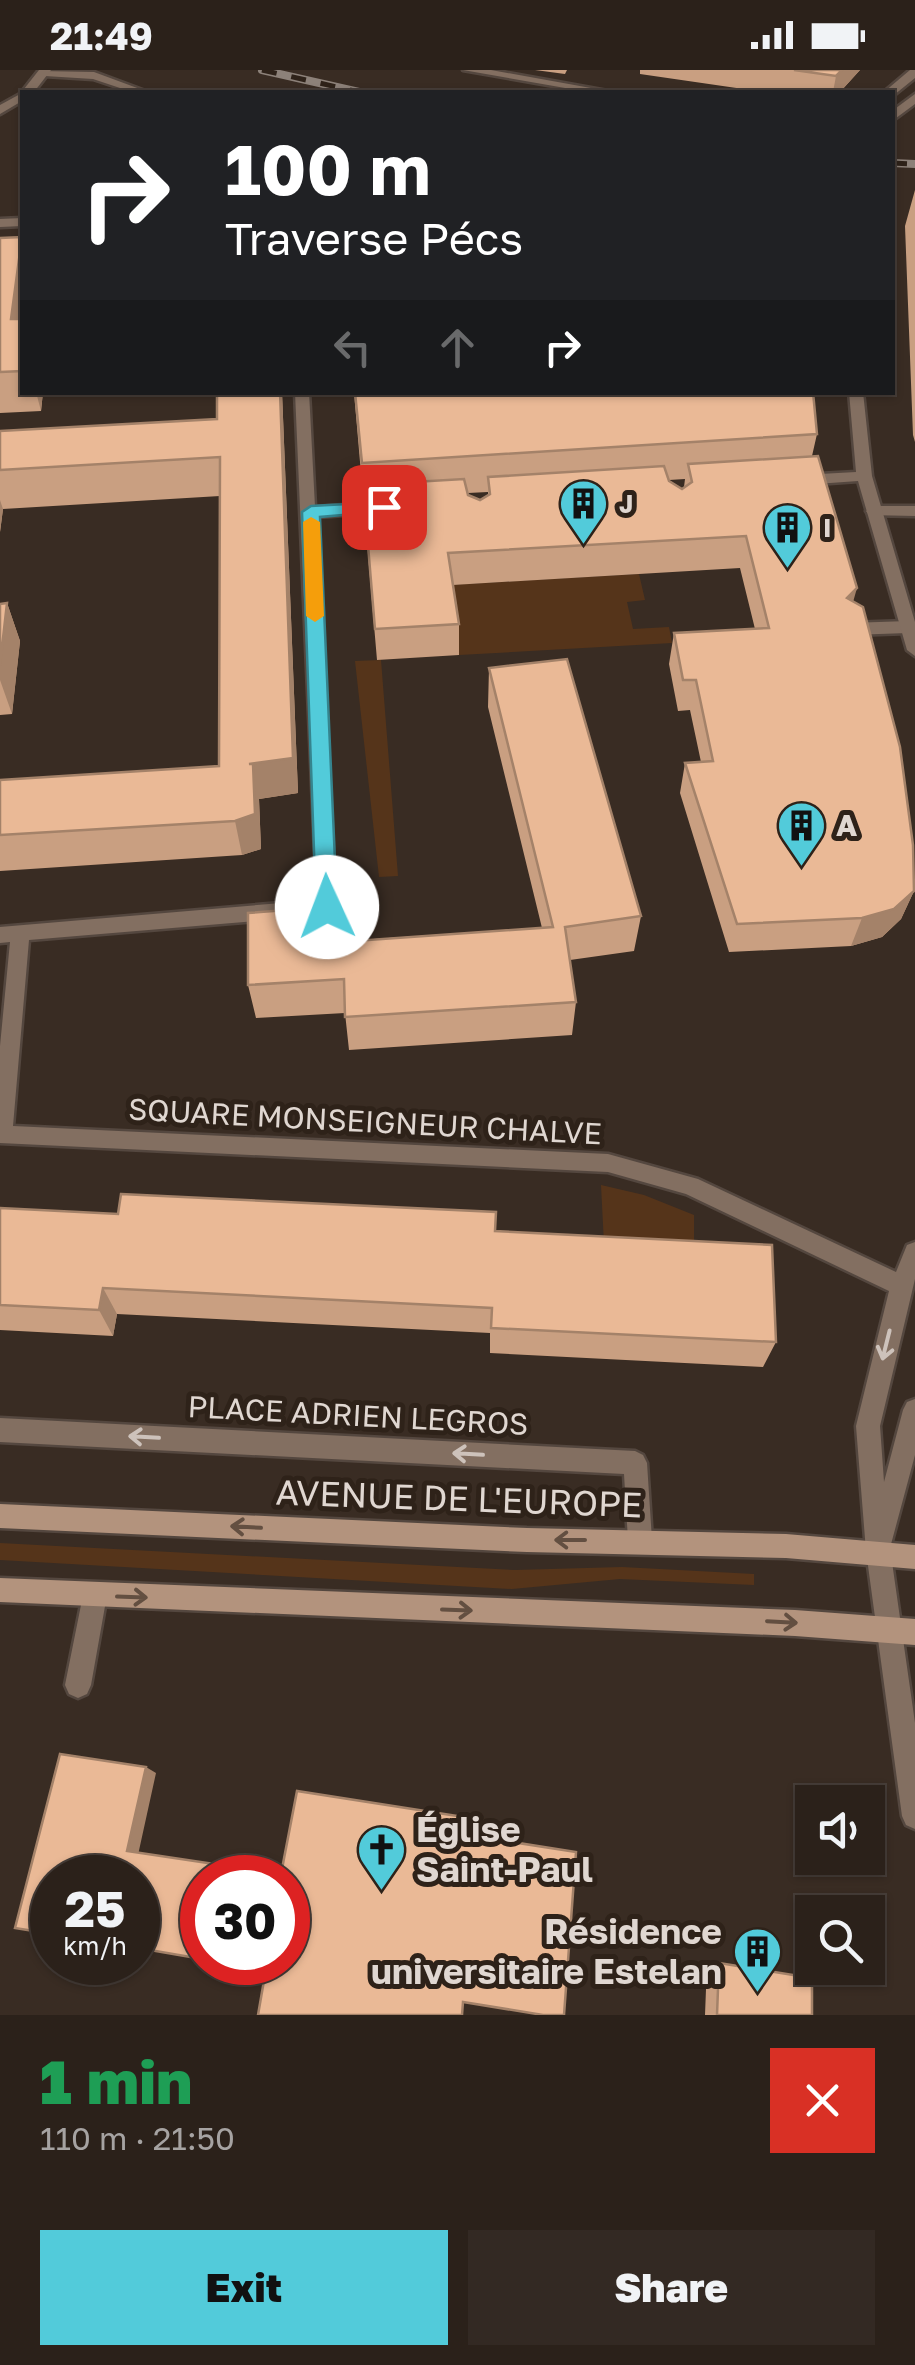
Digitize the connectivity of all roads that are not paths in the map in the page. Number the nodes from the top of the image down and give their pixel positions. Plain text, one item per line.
1 (469, 70) edge
2 (45, 72) edge
3 (915, 72) edge
4 (136, 90) edge
5 (595, 90) edge
6 (892, 90) edge
7 (915, 98) edge
8 (895, 115) edge
9 (302, 395) edge
10 (856, 395) edge
11 (864, 476) junction
12 (787, 481) edge
13 (405, 506) edge
14 (874, 511) junction
15 (915, 511) edge
16 (311, 512) junction
17 (908, 626) junction
18 (850, 629) edge
19 (915, 650) edge
20 (10, 934) edge
21 (915, 1252) edge
22 (902, 1286) junction
23 (915, 1410) edge
24 (0, 1430) edge
25 (0, 1516) edge
26 (640, 1540) junction
27 (878, 1552) junction
28 (915, 1557) edge
29 (0, 1590) edge
30 (94, 1595) junction
31 (902, 1631) edge
32 (78, 1684) dead end
33 (915, 1816) edge

1 - 5 street
2 - 4 street
3 - 6 street
7 - 8 street
9 - 16 street
10 - 11 street
11 - 12 street
11 - 14 street
13 - 16 street
14 - 15 street
14 - 17 street
16 - 20 street
17 - 18 street
17 - 19 street
20 - 22 street, SQUARE MONSEIGNEUR CHALVE
21 - 22 street
22 -> 27 street
23 - 27 street
26 -> 24 street, PLACE ADRIEN LEGROS
26 -> 25 main road, AVENUE DE L'EUROPE
26 - 27 main road, AVENUE DE L'EUROPE
27 - 28 main road, AVENUE DE L'EUROPE
27 - 31 street
29 - 30 main road
30 -> 31 main road
30 - 32 street
31 - 33 street

